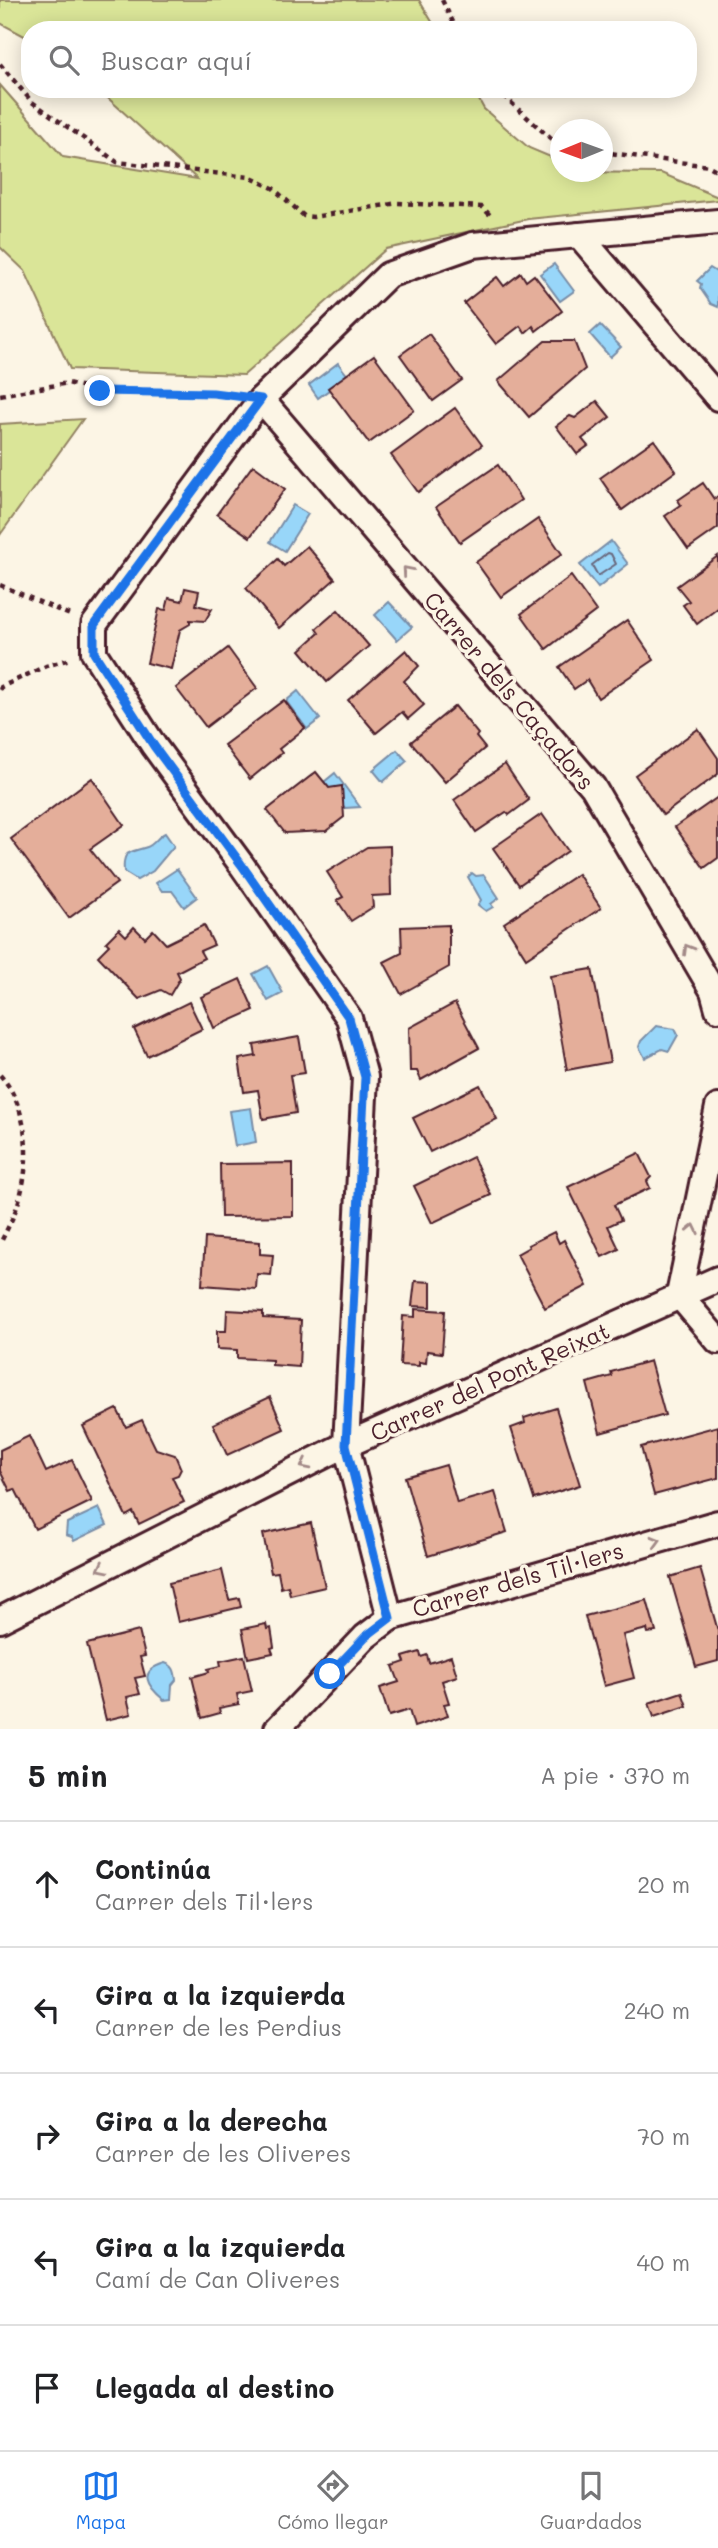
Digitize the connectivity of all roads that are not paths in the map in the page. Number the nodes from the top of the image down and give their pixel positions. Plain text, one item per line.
1 (718, 222) edge
2 (579, 235) junction
3 (718, 398) edge
4 (261, 399) junction
5 (718, 1009) edge
6 (718, 1107) edge
7 (718, 1279) edge
8 (680, 1295) junction
9 (718, 1341) edge
10 (346, 1445) junction
11 (718, 1523) edge
12 (390, 1618) junction
13 (0, 1620) edge
14 (277, 1729) edge

1 - 2 street
2 - 3 street
2 - 4 street
5 -> 4 street, Carrer dels Caçadors
4 - 10 street
8 -> 6 street
7 - 8 street, Carrer del Pont Reixat
8 - 9 street
8 - 10 street, Carrer del Pont Reixat
10 - 12 street
10 -> 13 street, Carrer del Pont Reixat
12 -> 11 street, Carrer dels Til·lers
12 - 14 street, Carrer dels Til·lers

